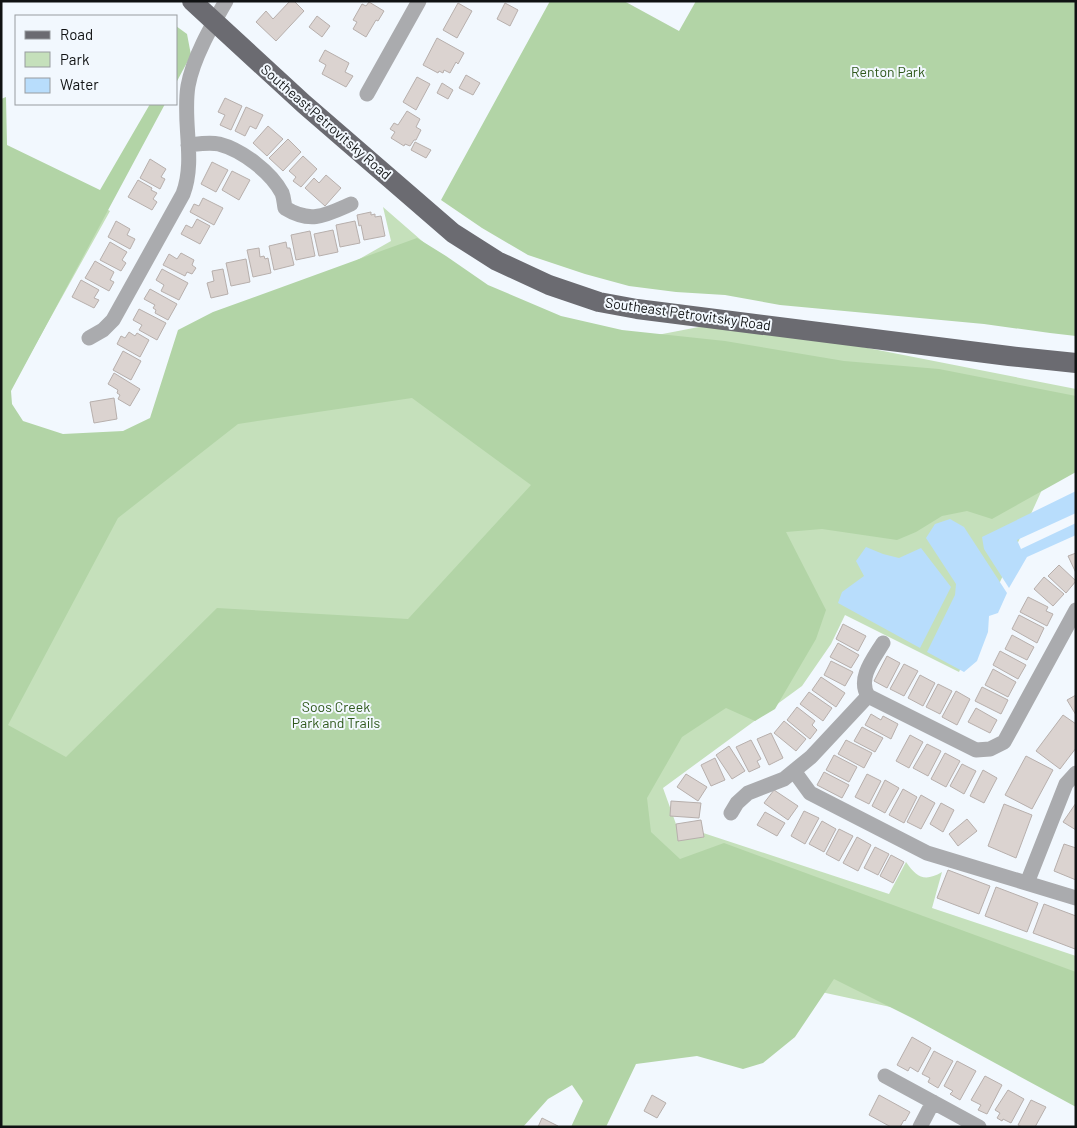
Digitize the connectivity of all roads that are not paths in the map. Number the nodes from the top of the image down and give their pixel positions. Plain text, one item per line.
1 (192, 1) edge
2 (226, 1) edge
3 (419, 1) edge
4 (214, 21) junction
5 (367, 94) dead end
6 (188, 145) junction
7 (351, 204) dead end
8 (89, 338) dead end
9 (1076, 363) edge
10 (1076, 610) edge
11 (883, 643) dead end
12 (868, 696) junction
13 (794, 771) junction
14 (1076, 772) edge
15 (731, 813) dead end
16 (1027, 883) junction
17 (1076, 898) edge
18 (885, 1076) dead end
19 (933, 1102) junction
20 (920, 1127) edge
21 (979, 1127) edge

1 - 4 main road, Southeast Petrovitsky Road
2 - 4 street
3 - 5 street
4 - 6 street
4 - 9 main road, Southeast Petrovitsky Road
6 - 7 street
6 - 8 street
10 - 12 street
11 - 12 street
12 - 13 street
13 - 15 street
13 - 16 street
14 - 16 street
16 - 17 street
18 - 19 street
19 - 20 street
19 - 21 street

